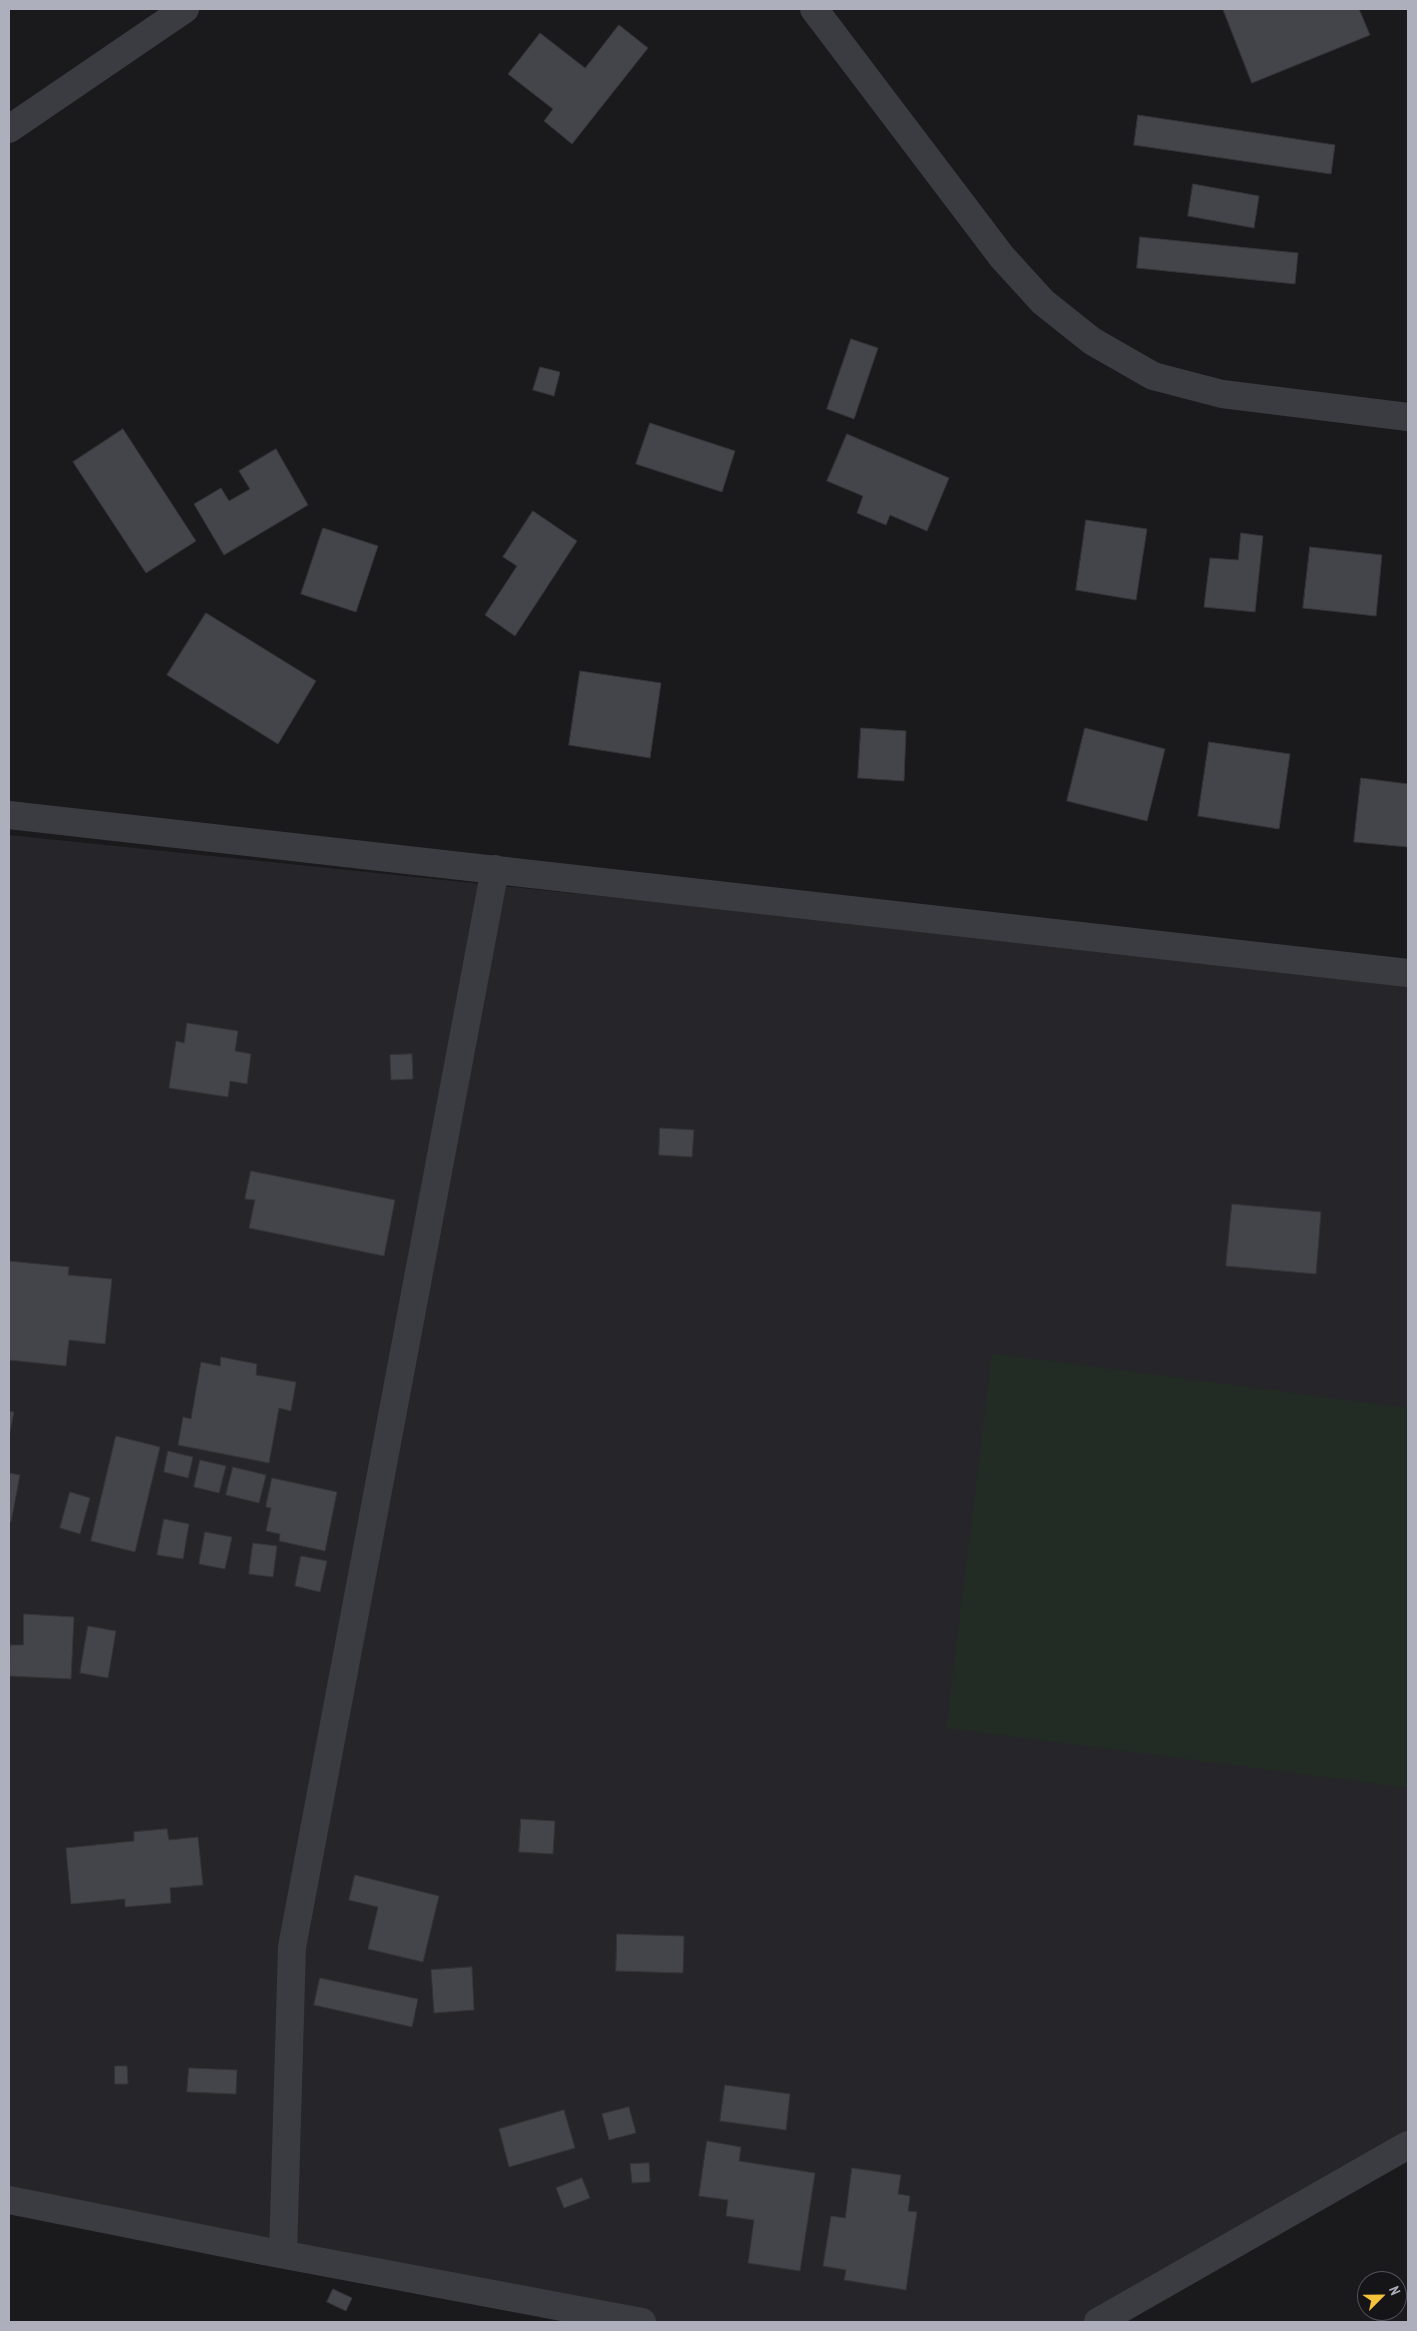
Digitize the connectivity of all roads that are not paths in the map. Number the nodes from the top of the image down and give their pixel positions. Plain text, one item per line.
1 (185, 9) edge
2 (814, 9) edge
3 (9, 129) edge
4 (1408, 417) edge
5 (9, 815) edge
6 (495, 870) junction
7 (1408, 973) edge
8 (1408, 2145) edge
9 (9, 2200) edge
10 (283, 2254) junction
11 (642, 2322) edge
12 (1098, 2322) edge

1 - 3 street
2 - 4 street
5 - 6 street
6 - 7 street
6 - 10 street
8 - 12 street
9 - 10 street
10 - 11 street

